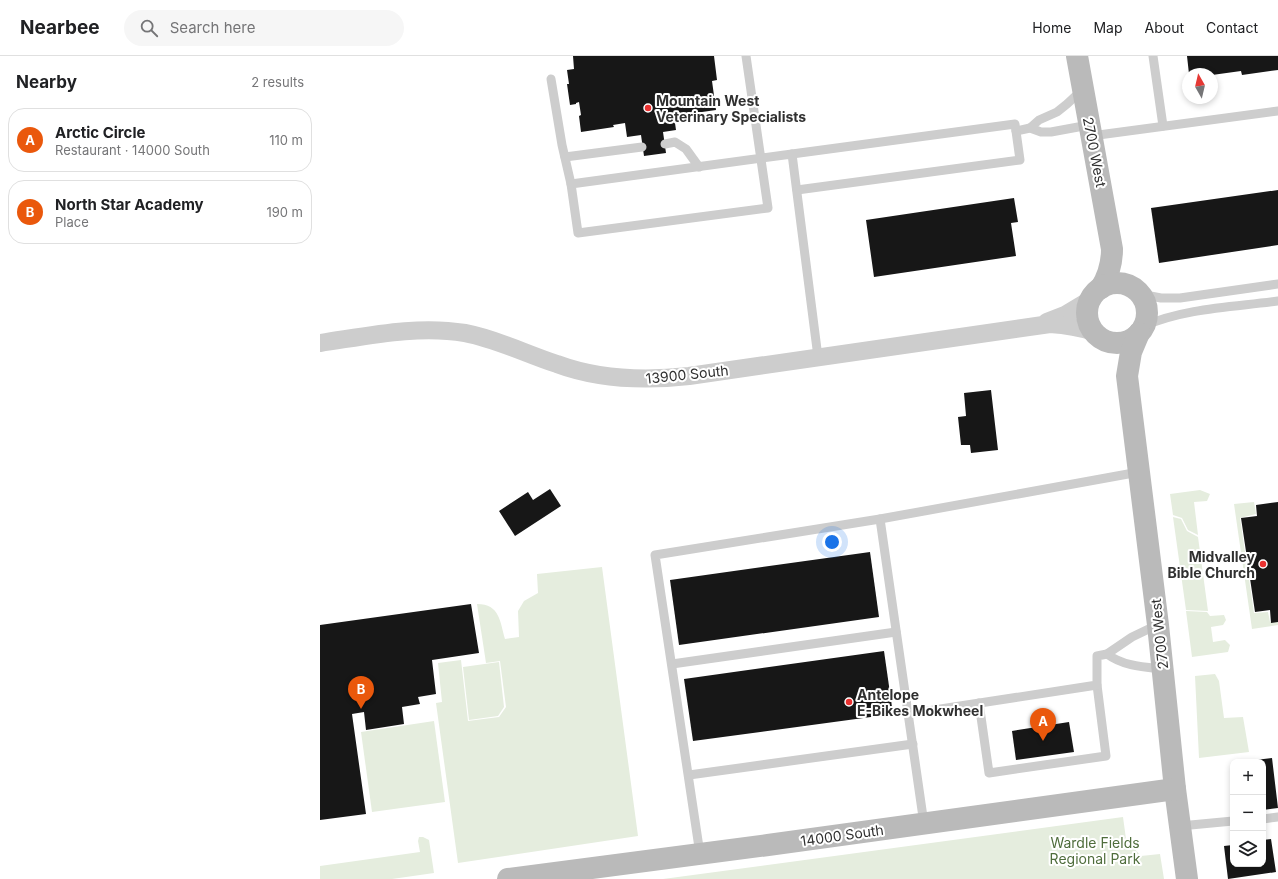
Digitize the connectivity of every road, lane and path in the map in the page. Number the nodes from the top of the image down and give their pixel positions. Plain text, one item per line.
1 (746, 56) edge
2 (1077, 56) edge
3 (1153, 56) edge
4 (551, 79) dead end
5 (1083, 89) junction
6 (1278, 111) edge
7 (1163, 126) junction
8 (1030, 128) junction
9 (1016, 131) junction
10 (1090, 131) junction
11 (665, 144) dead end
12 (642, 147) dead end
13 (792, 154) junction
14 (565, 157) junction
15 (760, 158) junction
16 (699, 167) junction
17 (571, 184) junction
18 (797, 190) junction
19 (1112, 249) junction
20 (1278, 284) edge
21 (1137, 291) junction
22 (1095, 294) junction
23 (1278, 300) edge
24 (1034, 326) junction
25 (1142, 330) junction
26 (1097, 335) junction
27 (320, 343) edge
28 (818, 357) junction
29 (1128, 389) junction
30 (1139, 472) junction
31 (880, 519) junction
32 (1158, 625) junction
33 (896, 632) junction
34 (1107, 654) junction
35 (672, 664) junction
36 (1163, 669) junction
37 (1097, 685) junction
38 (979, 703) junction
39 (908, 714) junction
40 (913, 744) junction
41 (689, 776) junction
42 (1175, 789) junction
43 (1278, 816) edge
44 (1266, 818) edge
45 (1230, 821) edge
46 (924, 824) junction
47 (1180, 826) junction
48 (700, 854) junction
49 (508, 879) edge
50 (1187, 879) edge

1 - 15 lane
2 - 5 main road, 2700 West
3 - 7 lane
4 - 14 lane
5 - 8 lane
5 - 10 main road, 2700 West
6 - 7 lane
7 - 10 lane
8 - 9 lane
8 - 10 lane
9 - 13 lane
9 - 18 lane
10 - 19 main road, 2700 West
11 - 16 lane
12 - 14 lane
13 - 15 lane
13 - 18 lane
14 - 17 lane
15 - 16 lane
15 - 17 lane
16 - 17 lane
18 - 28 lane
19 - 21 main road, 2700 West
19 - 22 main road, 2700 West
20 - 21 lane
21 - 22 main road
21 - 25 main road
22 - 24 street, 13900 South
22 - 26 main road
23 - 25 lane
24 - 26 street, 13900 South
24 - 28 street, 13900 South
25 - 26 main road
25 - 29 main road, 2700 West
26 - 29 main road, 2700 West
27 - 28 street, 13900 South
29 - 30 main road, 2700 West
30 - 31 lane
30 - 32 main road, 2700 West
31 - 33 lane
31 - 35 lane
32 - 34 lane
32 - 36 main road, 2700 West
33 - 35 lane
33 - 39 lane
34 - 36 lane
34 - 37 lane
35 - 41 lane
36 - 42 main road, 2700 West
37 - 38 lane
37 - 38 lane
38 - 39 lane
39 - 40 lane
40 - 41 lane
40 - 46 lane
41 - 48 lane
42 - 46 main road, 14000 South
42 - 47 main road, 2700 West
43 - 44 lane
45 - 47 lane
46 - 48 main road, 14000 South
47 - 50 main road, 2700 West
48 - 49 main road, 14000 South

